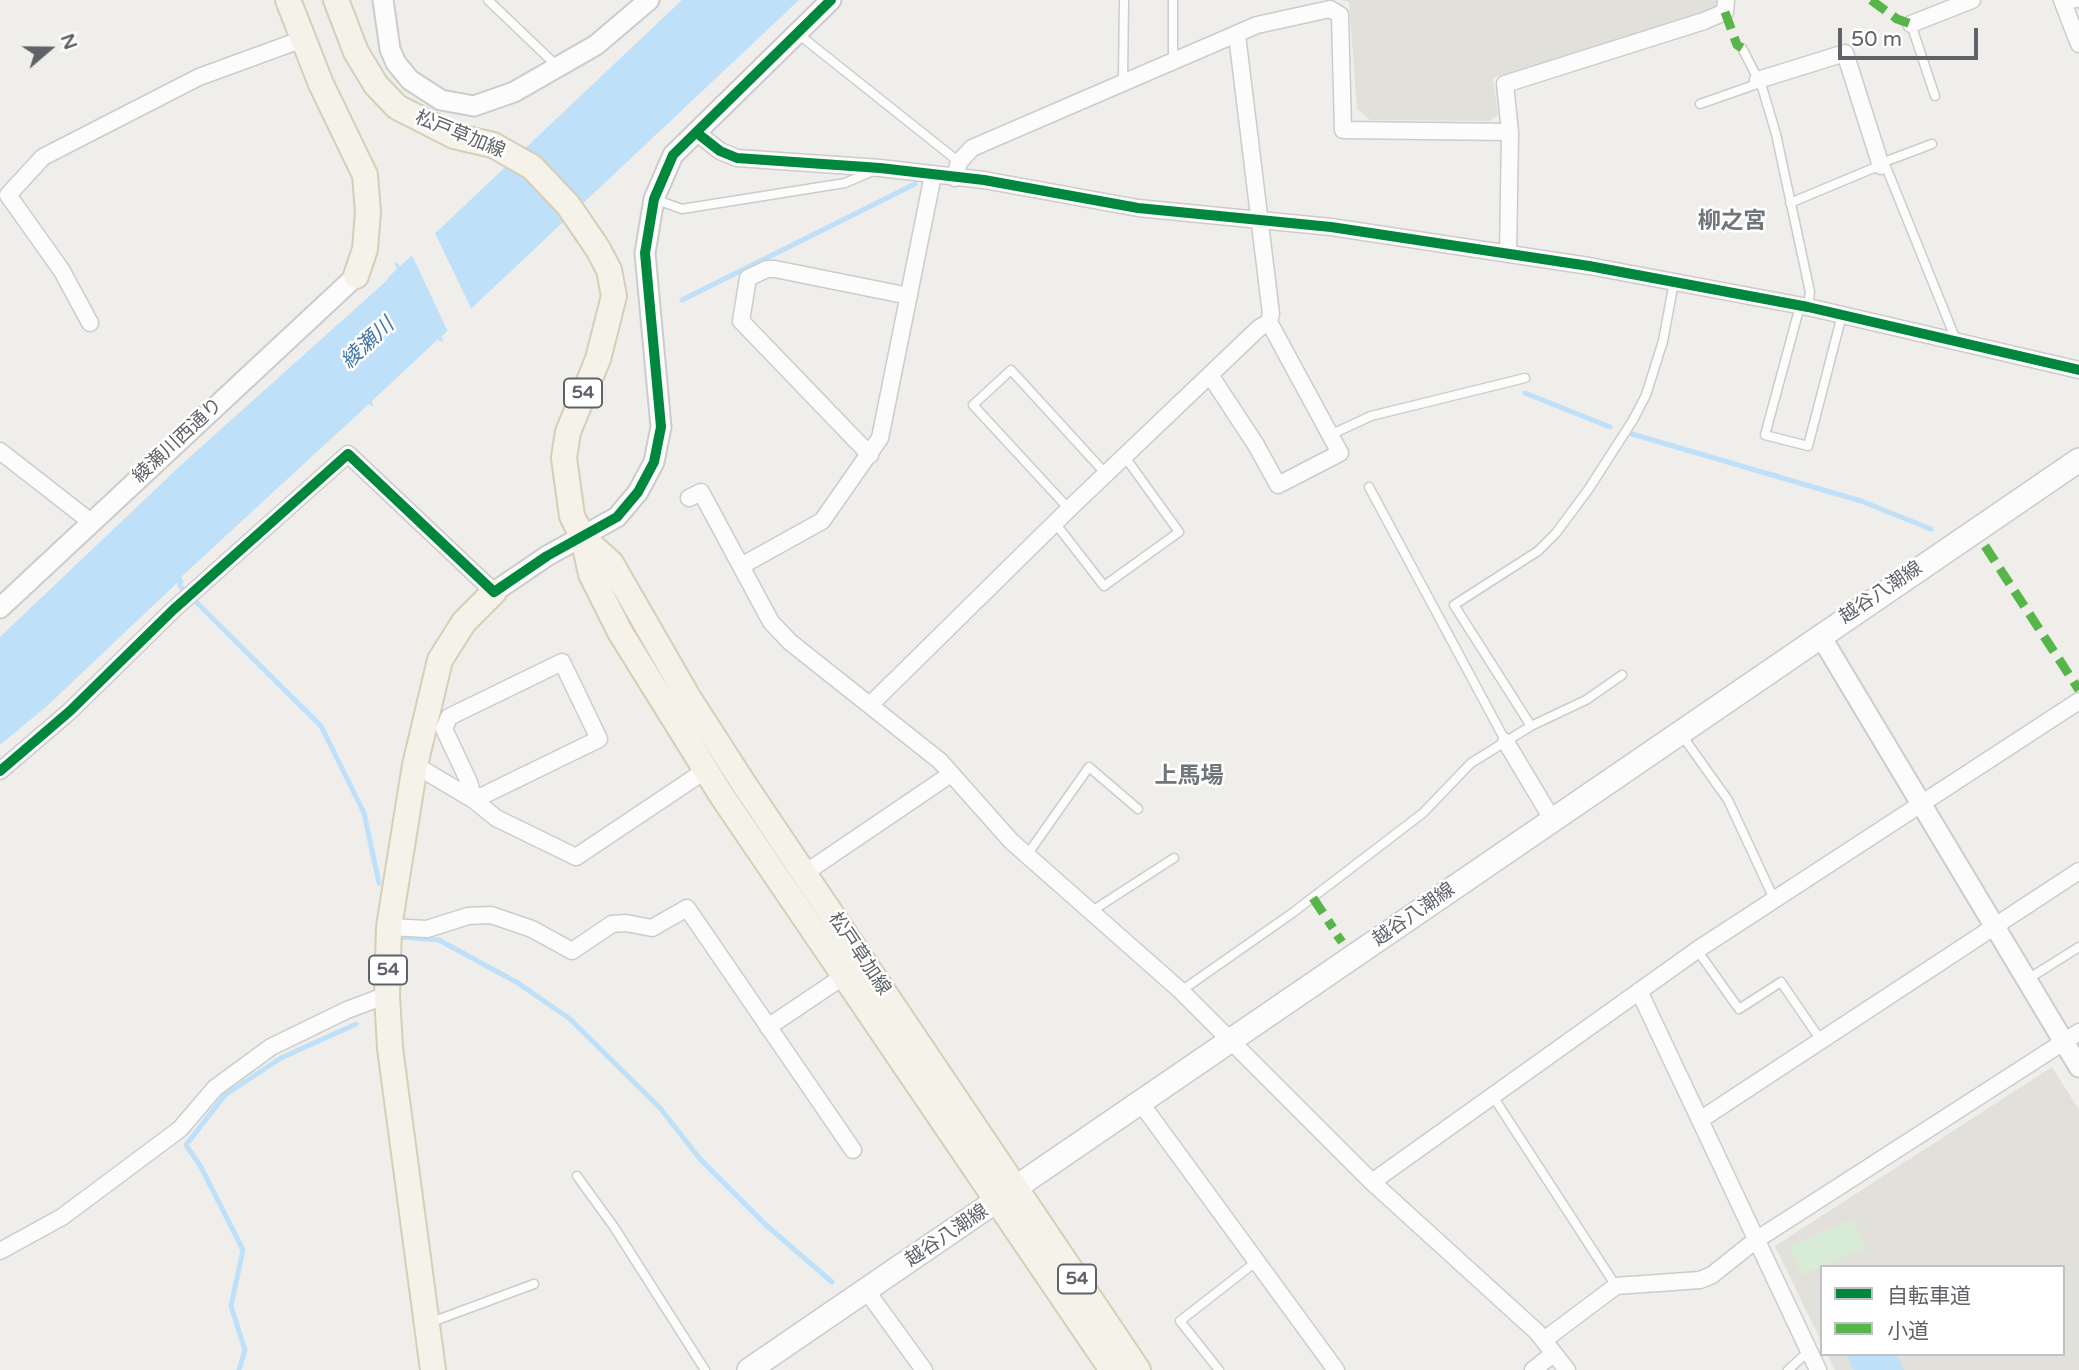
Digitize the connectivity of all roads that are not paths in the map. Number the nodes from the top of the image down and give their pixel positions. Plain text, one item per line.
1 (288, 0) edge
2 (336, 0) edge
3 (383, 0) edge
4 (488, 0) edge
5 (649, 0) edge
6 (831, 0) edge
7 (1124, 0) edge
8 (1173, 0) edge
9 (1726, 0) edge
10 (1972, 0) edge
11 (2068, 2) edge
12 (1911, 24) joint
13 (797, 33) junction
14 (1237, 36) junction
15 (303, 39) junction
16 (2079, 44) edge
17 (1742, 48) dead end
18 (1173, 61) junction
19 (558, 66) junction
20 (1123, 81) junction
21 (1759, 81) junction
22 (1936, 96) dead end
23 (1700, 104) dead end
24 (1510, 132) junction
25 (697, 133) junction
26 (1932, 144) dead end
27 (1883, 165) junction
28 (880, 168) junction
29 (957, 170) junction
30 (933, 175) junction
31 (654, 199) junction
32 (1790, 203) junction
33 (1260, 218) junction
34 (1508, 254) junction
35 (356, 276) joint
36 (1674, 282) junction
37 (909, 296) junction
38 (1804, 307) junction
39 (1842, 315) junction
40 (90, 323) dead end
41 (1269, 323) junction
42 (1955, 340) junction
43 (2079, 370) edge
44 (1210, 374) junction
45 (1525, 378) dead end
46 (1330, 435) junction
47 (0, 451) edge
48 (870, 455) junction
49 (1125, 457) junction
50 (2079, 460) edge
51 (1106, 474) junction
52 (1369, 487) dead end
53 (689, 498) dead end
54 (1069, 509) junction
55 (91, 522) junction
56 (1055, 523) junction
57 (583, 538) junction
58 (741, 566) junction
59 (494, 592) junction
60 (0, 608) edge
61 (1819, 635) junction
62 (1622, 676) dead end
63 (2079, 701) edge
64 (871, 704) junction
65 (1531, 726) junction
66 (1679, 732) junction
67 (1506, 742) junction
68 (415, 765) junction
69 (706, 770) junction
70 (0, 771) edge
71 (951, 774) junction
72 (474, 800) junction
73 (1921, 804) junction
74 (1138, 809) dead end
75 (1552, 820) junction
76 (1027, 855) junction
77 (1174, 858) dead end
78 (2079, 871) edge
79 (805, 873) junction
80 (1774, 899) junction
81 (1092, 911) junction
82 (389, 927) junction
83 (1994, 928) junction
84 (2079, 947) edge
85 (1697, 950) junction
86 (844, 975) junction
87 (2026, 980) junction
88 (1181, 991) junction
89 (1639, 991) junction
90 (387, 995) junction
91 (768, 1027) junction
92 (2071, 1037) edge
93 (1819, 1039) junction
94 (1229, 1042) junction
95 (2079, 1067) edge
96 (1492, 1095) junction
97 (1140, 1102) junction
98 (1699, 1120) junction
99 (853, 1150) dead end
100 (577, 1176) dead end
101 (1372, 1182) junction
102 (1007, 1195) junction
103 (1756, 1240) junction
104 (0, 1251) edge
105 (1257, 1261) junction
106 (534, 1284) dead end
107 (1616, 1286) junction
108 (866, 1290) junction
109 (427, 1324) junction
110 (1544, 1340) junction
111 (1809, 1351) junction
112 (1553, 1354) junction
113 (433, 1370) edge
114 (705, 1370) edge
115 (749, 1370) edge
116 (924, 1370) edge
117 (1112, 1370) edge
118 (1138, 1370) edge
119 (1219, 1370) edge
120 (1336, 1370) edge
121 (1533, 1370) edge
122 (1567, 1370) edge
123 (1788, 1370) edge
124 (1818, 1370) edge

1 - 15 main road
2 - 57 main road, 松戸草加線 / 54
3 - 19 street
4 - 19 lane
5 - 19 street
6 - 13 street
7 - 20 lane
8 - 18 lane
9 - 24 street
10 - 12 street
11 - 16 street
12 - 22 lane
13 - 25 street
13 - 29 lane
14 - 18 street
14 - 24 street
14 - 33 street
15 - 35 main road
15 - 40 street
17 - 21 lane
18 - 20 street
20 - 29 street
21 - 23 lane
21 - 27 street
21 - 32 lane
24 - 34 street
25 - 28 street
25 - 31 street
26 - 27 lane
27 - 32 lane
27 - 42 lane
28 - 30 street
28 - 31 lane
29 - 30 street
29 - 33 street
30 - 37 street
31 - 57 street
32 - 38 lane
33 - 34 street
33 - 41 street
34 - 36 street
35 - 55 street, 綾瀬川西通り
36 - 38 street
36 - 65 lane
37 - 48 street
37 - 48 street
38 - 39 street
38 - 39 lane
39 - 42 street
41 - 44 street
41 - 46 street
42 - 43 street
44 - 46 street
44 - 49 street
45 - 46 lane
47 - 55 street
48 - 58 street
49 - 51 street
49 - 56 lane
50 - 61 main road, 越谷八潮線
51 - 54 street
51 - 54 lane
52 - 67 lane
53 - 58 street
54 - 56 street
55 - 60 street, 綾瀬川西通り
56 - 64 street
57 - 59 street
57 - 69 main road, 松戸草加線 / 54
57 - 79 main road, 松戸草加線 / 54
58 - 64 street
59 - 68 main road, 54
59 - 70 street
61 - 66 main road, 越谷八潮線
61 - 73 street
62 - 65 lane
63 - 73 street
64 - 71 street
65 - 67 lane
66 - 75 main road, 越谷八潮線
66 - 80 lane
67 - 75 street
67 - 88 lane
68 - 72 street
68 - 82 main road, 54
69 - 72 street
69 - 86 main road, 松戸草加線 / 54
71 - 76 street
71 - 79 street
72 - 72 street
73 - 80 street
73 - 83 street
74 - 76 lane
75 - 94 main road, 越谷八潮線
76 - 81 street
77 - 81 lane
78 - 83 street
79 - 102 main road, 松戸草加線 / 54
80 - 85 street
81 - 88 street
82 - 90 main road, 54
82 - 91 street
83 - 87 street
83 - 93 street
84 - 87 lane
85 - 89 street
85 - 93 lane
86 - 91 street
86 - 102 main road, 松戸草加線 / 54
87 - 92 street
88 - 94 street
89 - 96 street
89 - 98 street
90 - 104 street
90 - 109 main road, 54
91 - 99 street
92 - 95 street
92 - 103 street
93 - 98 street
94 - 97 main road, 越谷八潮線
94 - 101 street
96 - 101 street
96 - 107 lane
97 - 102 main road, 越谷八潮線
97 - 105 street
98 - 103 street
100 - 114 lane
101 - 110 street
102 - 108 main road, 越谷八潮線
102 - 117 main road, 松戸草加線 / 54
102 - 118 main road, 松戸草加線 / 54
103 - 107 street
103 - 111 street
105 - 119 lane
105 - 120 street
106 - 109 lane
107 - 110 street
108 - 115 main road, 越谷八潮線
108 - 116 street
109 - 113 main road, 54
110 - 112 street
111 - 123 lane
111 - 124 street
112 - 121 street
112 - 122 street

